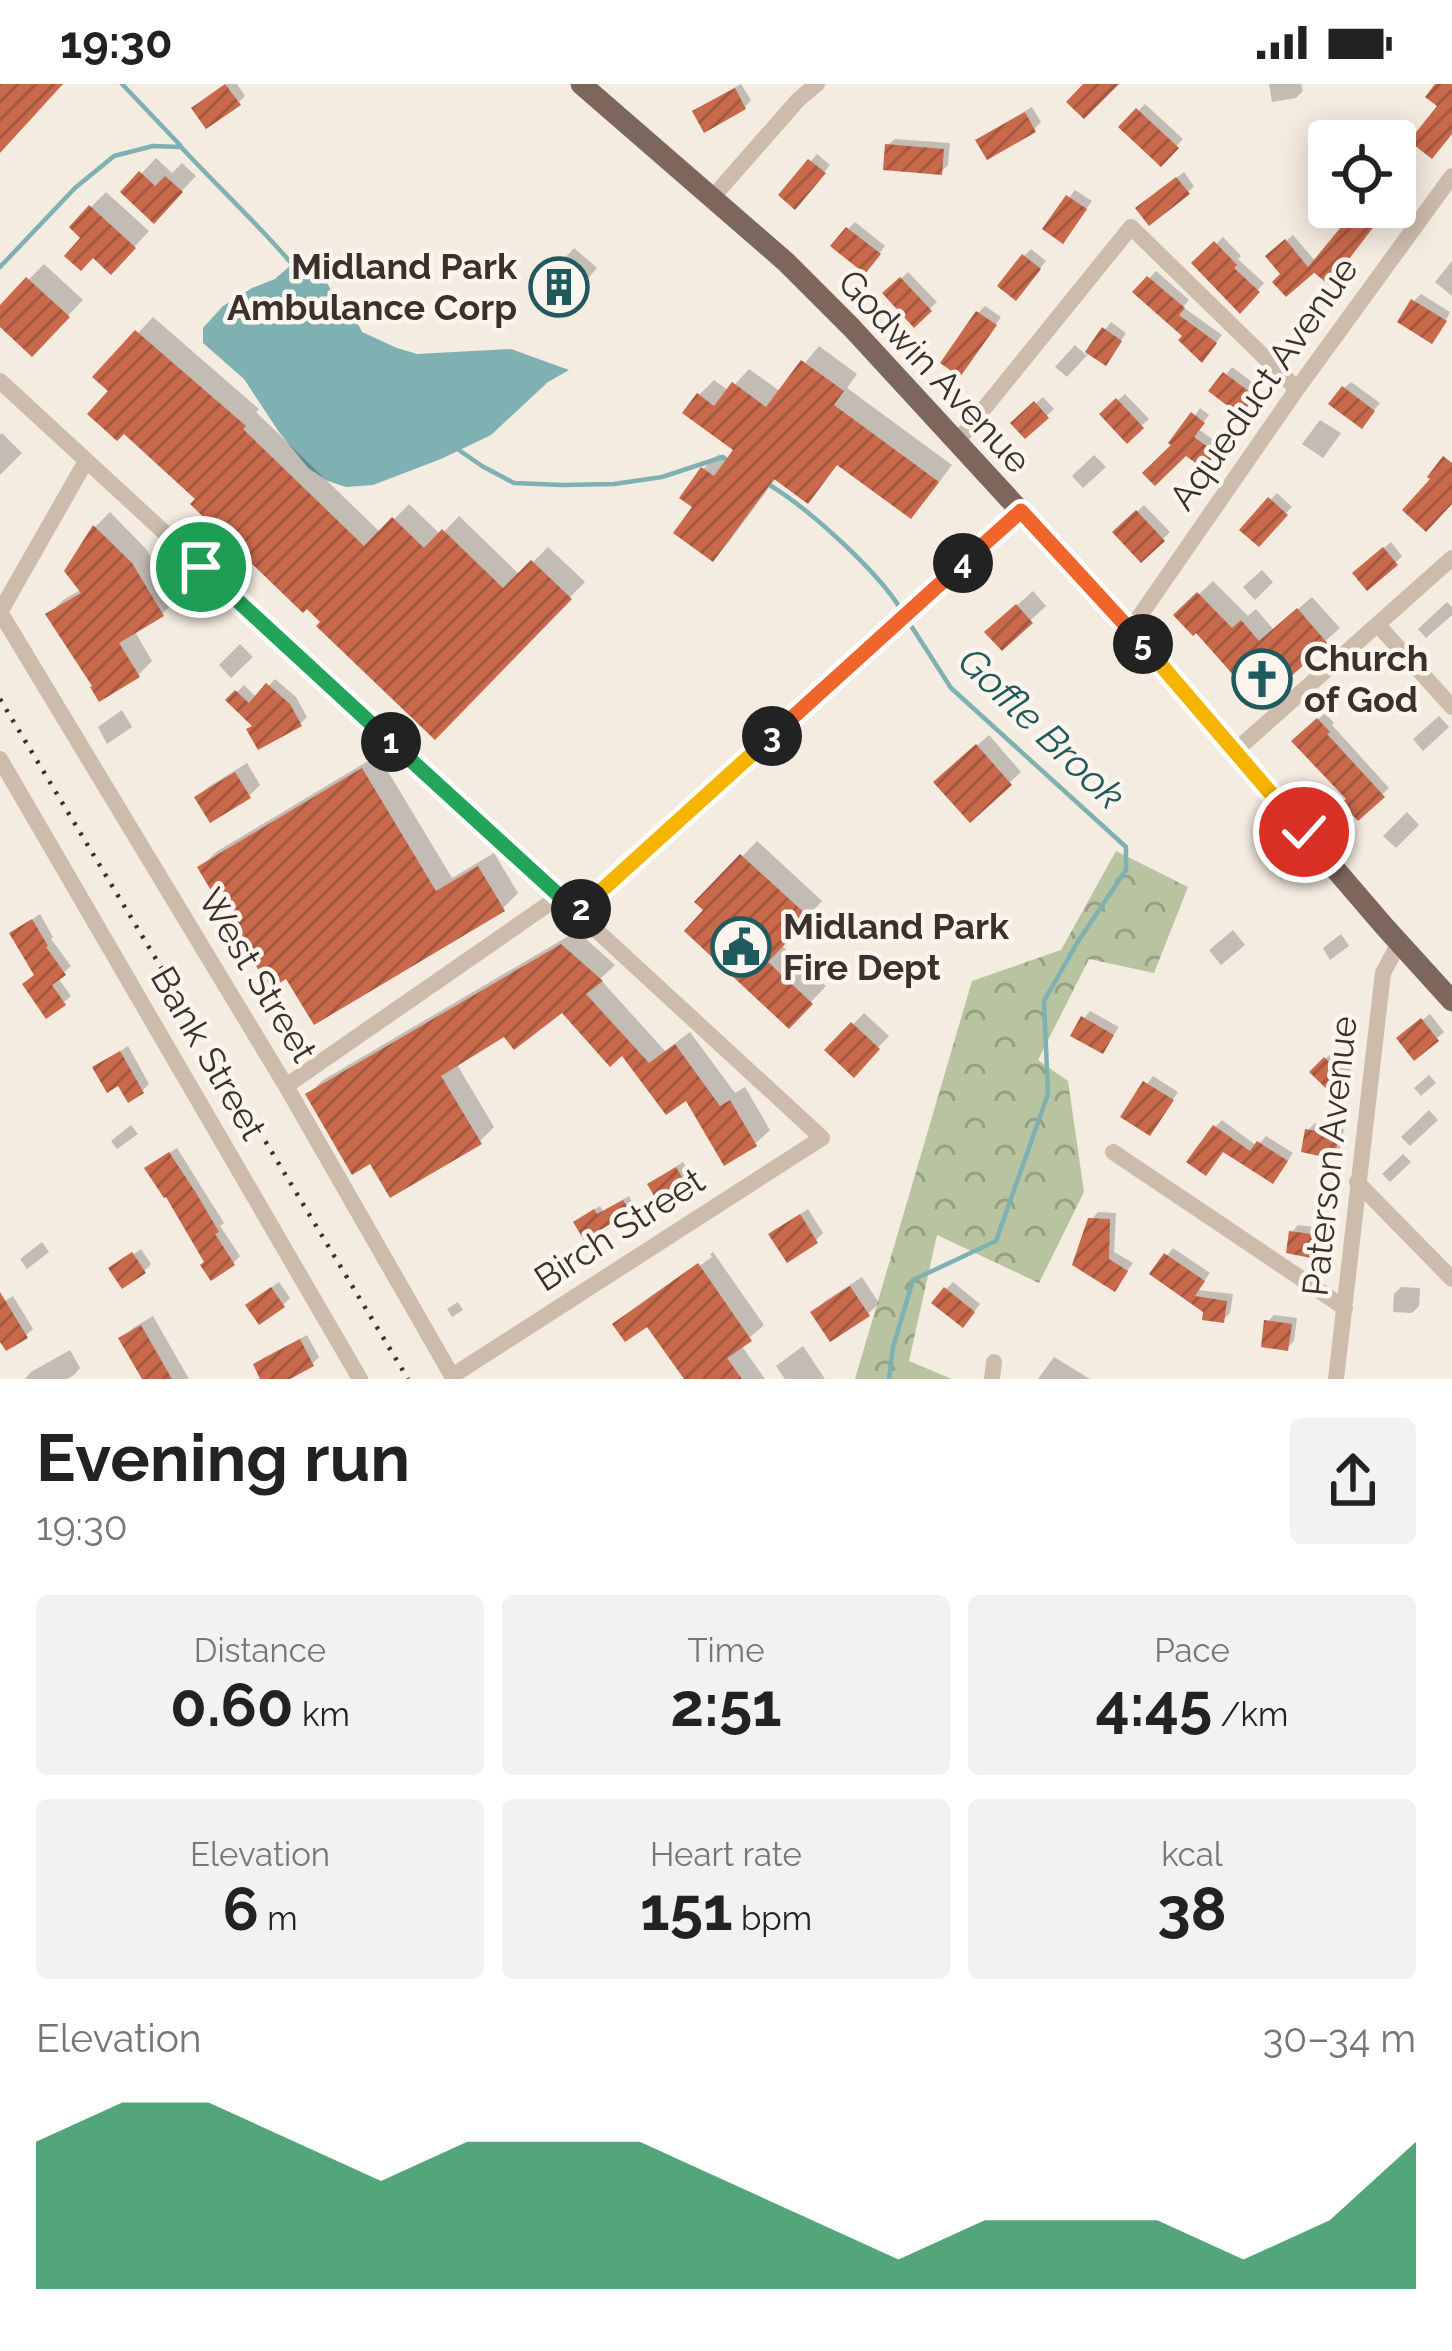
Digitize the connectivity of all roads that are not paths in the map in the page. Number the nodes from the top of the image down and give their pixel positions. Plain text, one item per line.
1 (581, 84) edge
2 (818, 84) edge
3 (1452, 176) edge
4 (712, 198) junction
5 (0, 381) edge
6 (1297, 389) junction
7 (957, 442) junction
8 (86, 461) junction
9 (1021, 511) junction
10 (1452, 559) edge
11 (0, 612) edge
12 (1378, 625) junction
13 (1130, 630) junction
14 (1452, 707) edge
15 (1234, 752) junction
16 (0, 759) edge
17 (560, 896) junction
18 (577, 912) junction
19 (1399, 943) junction
20 (1451, 999) edge
21 (286, 1086) junction
22 (1113, 1152) dead end
23 (1357, 1182) junction
24 (1452, 1279) edge
25 (1345, 1308) junction
26 (452, 1376) edge
27 (361, 1379) edge
28 (1336, 1379) edge

1 - 4 main road, Godwin Avenue
2 - 4 street
3 - 6 street, Aqueduct Avenue
4 - 7 main road, Godwin Avenue
5 - 8 street
6 - 7 street
6 - 13 street, Aqueduct Avenue
7 - 9 main road, Godwin Avenue
8 - 11 street
8 - 17 street
9 - 13 main road, Godwin Avenue
9 - 18 street
10 - 12 street
11 - 21 street, West Street
12 - 14 street
12 - 15 street
13 - 15 main road, Godwin Avenue
15 - 19 main road, Godwin Avenue
16 - 27 street, Bank Street
17 - 18 street
17 - 21 street
18 - 26 street, Birch Street
19 - 20 main road, Godwin Avenue
19 - 23 street, Paterson Avenue
21 - 26 street, West Street
22 - 25 street
23 - 24 street
23 - 25 street, Paterson Avenue
25 - 28 street, Paterson Avenue

